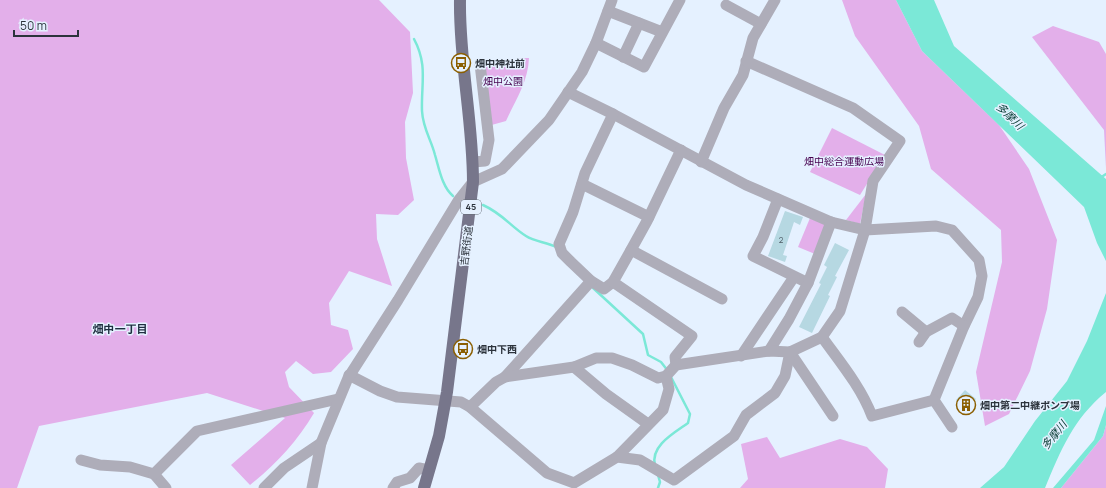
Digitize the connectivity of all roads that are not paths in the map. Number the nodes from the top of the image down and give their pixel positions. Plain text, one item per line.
1 (460, 0) edge
2 (612, 0) edge
3 (680, 0) edge
4 (775, 0) edge
5 (726, 6) dead end
6 (608, 11) junction
7 (639, 23) junction
8 (761, 24) junction
9 (662, 32) junction
10 (596, 44) junction
11 (623, 57) junction
12 (746, 61) junction
13 (480, 64) dead end
14 (568, 92) junction
15 (613, 114) junction
16 (681, 150) junction
17 (473, 162) junction
18 (701, 162) junction
19 (473, 182) junction
20 (582, 184) junction
21 (778, 199) junction
22 (649, 218) junction
23 (831, 222) junction
24 (865, 230) junction
25 (631, 250) junction
26 (794, 277) junction
27 (614, 282) junction
28 (808, 283) junction
29 (589, 284) junction
30 (722, 300) dead end
31 (902, 312) dead end
32 (964, 326) junction
33 (926, 332) junction
34 (822, 337) junction
35 (919, 342) dead end
36 (769, 351) junction
37 (790, 352) junction
38 (741, 356) junction
39 (676, 365) junction
40 (574, 366) junction
41 (349, 375) junction
42 (666, 376) junction
43 (505, 378) junction
44 (338, 399) junction
45 (446, 400) junction
46 (934, 400) junction
47 (470, 407) junction
48 (833, 416) dead end
49 (648, 424) junction
50 (952, 427) dead end
51 (321, 443) junction
52 (617, 457) junction
53 (81, 460) dead end
54 (429, 470) junction
55 (154, 474) junction
56 (266, 487) edge
57 (166, 488) edge
58 (312, 488) edge
59 (392, 488) edge
60 (424, 488) edge

1 - 17 main road, 吉野街道 / 45
2 - 6 street
3 - 9 street
4 - 8 street
5 - 8 street
6 - 7 street
6 - 10 street
7 - 9 street
7 - 11 street
8 - 12 street
9 - 11 street
10 - 11 street
10 - 14 street
12 - 18 street
12 - 24 street
13 - 17 street
14 - 15 street
14 - 19 street
15 - 16 street
15 - 20 street
16 - 18 street
16 - 22 street
17 - 19 main road, 吉野街道 / 45
18 - 21 street
19 - 41 street
19 - 45 main road, 吉野街道 / 45
20 - 22 street
20 - 29 street
21 - 23 street
21 - 26 street
22 - 25 street
23 - 24 street
23 - 28 street
24 - 32 street
24 - 34 street
25 - 27 street
25 - 30 street
26 - 28 street
26 - 38 street
27 - 29 street
27 - 39 street
28 - 36 street
29 - 43 street
31 - 33 street
32 - 33 street
32 - 46 street
33 - 35 street
34 - 37 street
34 - 46 street
36 - 37 street
36 - 38 street
37 - 48 street
37 - 52 street
38 - 39 street
39 - 42 street
40 - 42 street
40 - 43 street
40 - 49 street
41 - 44 street
41 - 45 street
42 - 49 street
43 - 47 street
44 - 51 street
44 - 55 street
45 - 47 street
45 - 54 main road, 吉野街道 / 45
46 - 50 street
47 - 52 street
49 - 52 street
51 - 56 street
51 - 58 street
53 - 55 street
54 - 59 street
54 - 60 main road, 吉野街道 / 45
55 - 57 street

